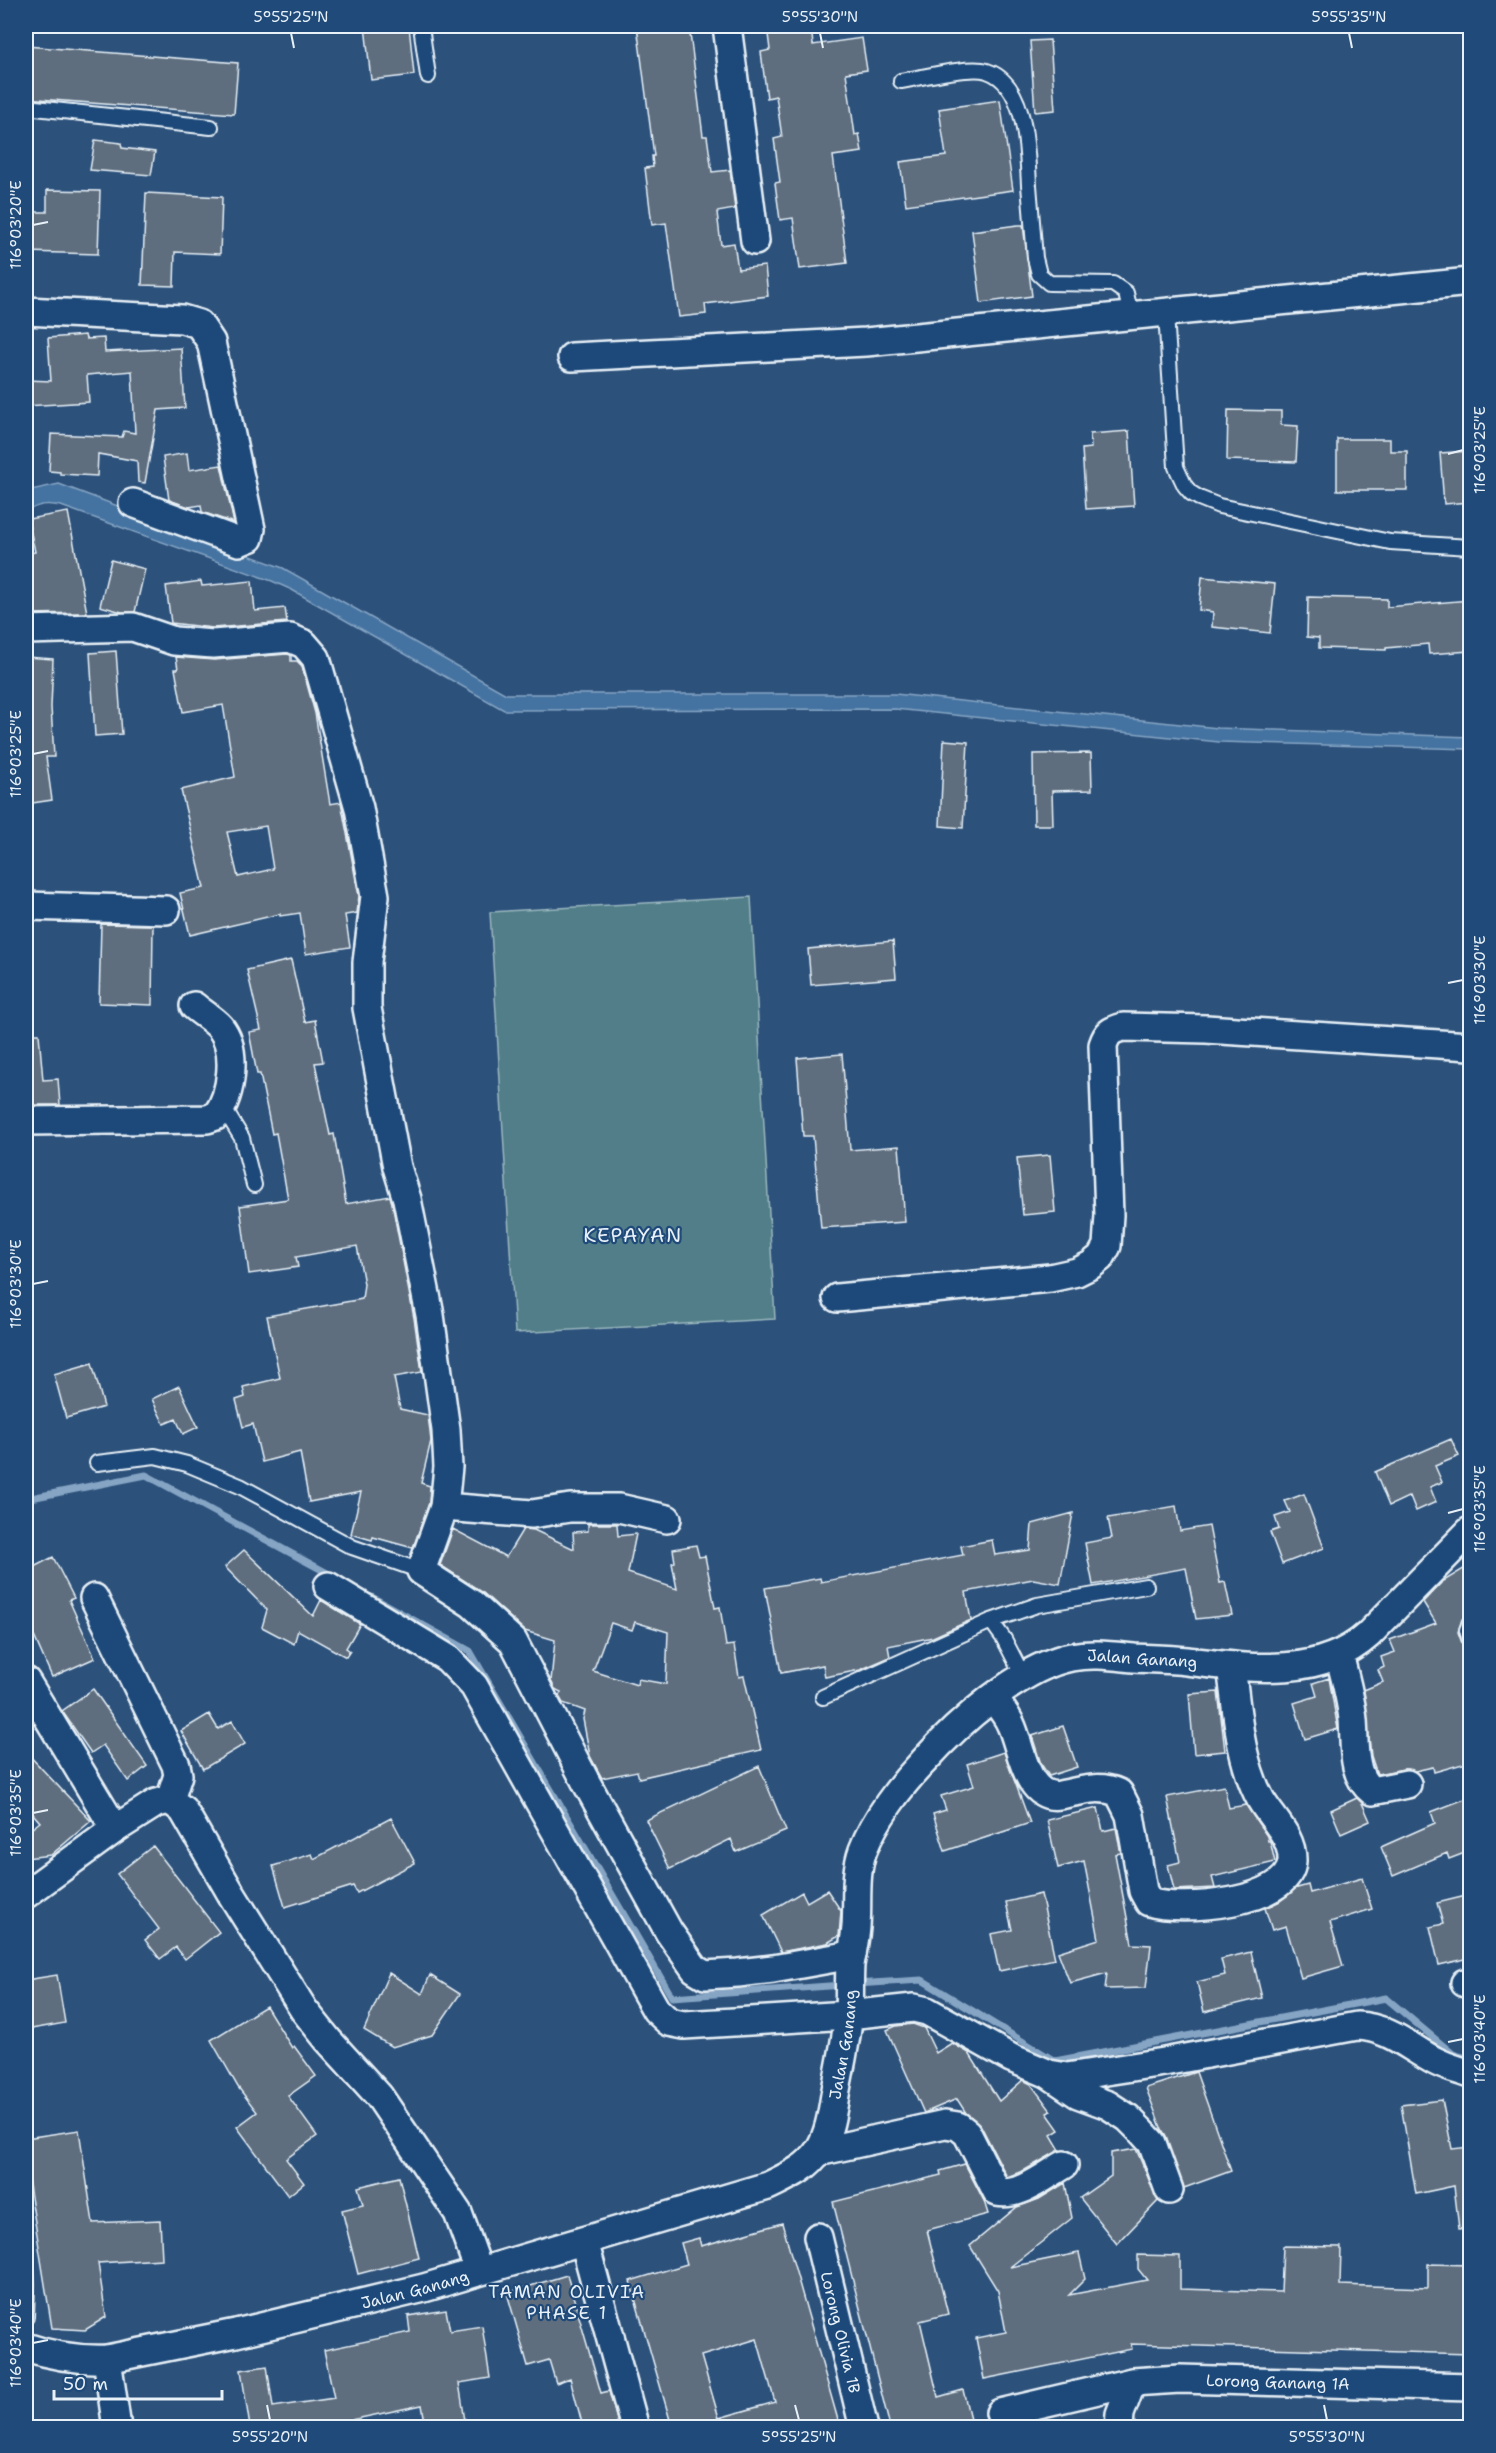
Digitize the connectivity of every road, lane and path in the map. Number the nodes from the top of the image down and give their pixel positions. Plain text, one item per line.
1 (422, 26) edge
2 (728, 26) edge
3 (428, 76) dead end
4 (901, 81) dead end
5 (26, 107) edge
6 (211, 127) dead end
7 (755, 241) dead end
8 (1470, 282) edge
9 (26, 311) edge
10 (1166, 314) junction
11 (1131, 316) junction
12 (572, 357) dead end
13 (133, 503) dead end
14 (1470, 547) edge
15 (26, 630) edge
16 (26, 906) edge
17 (166, 910) dead end
18 (194, 1006) dead end
19 (1470, 1046) edge
20 (223, 1107) junction
21 (26, 1121) edge
22 (254, 1185) dead end
23 (837, 1298) dead end
24 (97, 1463) dead end
25 (444, 1507) junction
26 (667, 1519) dead end
27 (1470, 1531) edge
28 (421, 1571) junction
29 (328, 1586) dead end
30 (1146, 1586) dead end
31 (94, 1598) dead end
32 (991, 1621) junction
33 (1470, 1623) edge
34 (1470, 1640) edge
35 (1339, 1655) junction
36 (1231, 1666) junction
37 (1023, 1676) junction
38 (26, 1681) edge
39 (822, 1696) dead end
40 (993, 1698) junction
41 (1407, 1784) dead end
42 (170, 1800) junction
43 (115, 1828) junction
44 (26, 1894) edge
45 (851, 1961) junction
46 (849, 2011) junction
47 (1048, 2074) junction
48 (1470, 2074) edge
49 (818, 2152) junction
50 (1064, 2165) dead end
51 (1169, 2190) dead end
52 (818, 2237) dead end
53 (584, 2241) junction
54 (26, 2267) edge
55 (479, 2271) junction
56 (26, 2317) edge
57 (26, 2347) edge
58 (107, 2359) junction
59 (1132, 2382) junction
60 (1470, 2386) edge
61 (1000, 2413) dead end
62 (117, 2427) edge
63 (635, 2427) edge
64 (864, 2427) edge
65 (1119, 2427) edge

1 - 3 lane
2 - 7 street
4 - 11 lane
5 - 6 lane
8 - 10 street
9 - 13 street
10 - 11 street
10 - 14 lane
11 - 12 street
15 - 25 street
16 - 17 street
18 - 20 street
19 - 23 street
20 - 21 street
20 - 22 lane
24 - 28 lane
25 - 26 street
25 - 28 street
27 - 35 street, Jalan Ganang
28 - 45 street
29 - 46 street
30 - 32 lane
31 - 42 street
32 - 37 lane
32 - 39 lane
33 - 34 lane
35 - 36 street, Jalan Ganang
35 - 41 street
36 - 37 street, Jalan Ganang
36 - 40 street
37 - 40 street, Jalan Ganang
38 - 43 street
40 - 45 street, Jalan Ganang
42 - 43 street
42 - 55 street
43 - 44 street
45 - 46 street, Jalan Ganang
46 - 47 street
46 - 49 street, Jalan Ganang
47 - 48 street
47 - 51 street
49 - 50 street
49 - 53 street, Jalan Ganang
52 - 64 street, Lorong Olivia 1B
53 - 55 street, Jalan Ganang
53 - 63 street
54 - 56 lane
55 - 58 street, Jalan Ganang
57 - 58 street, Jalan Ganang
58 - 62 street
59 - 60 street, Lorong Ganang 1A
59 - 61 street, Lorong Ganang 1A
59 - 65 street

